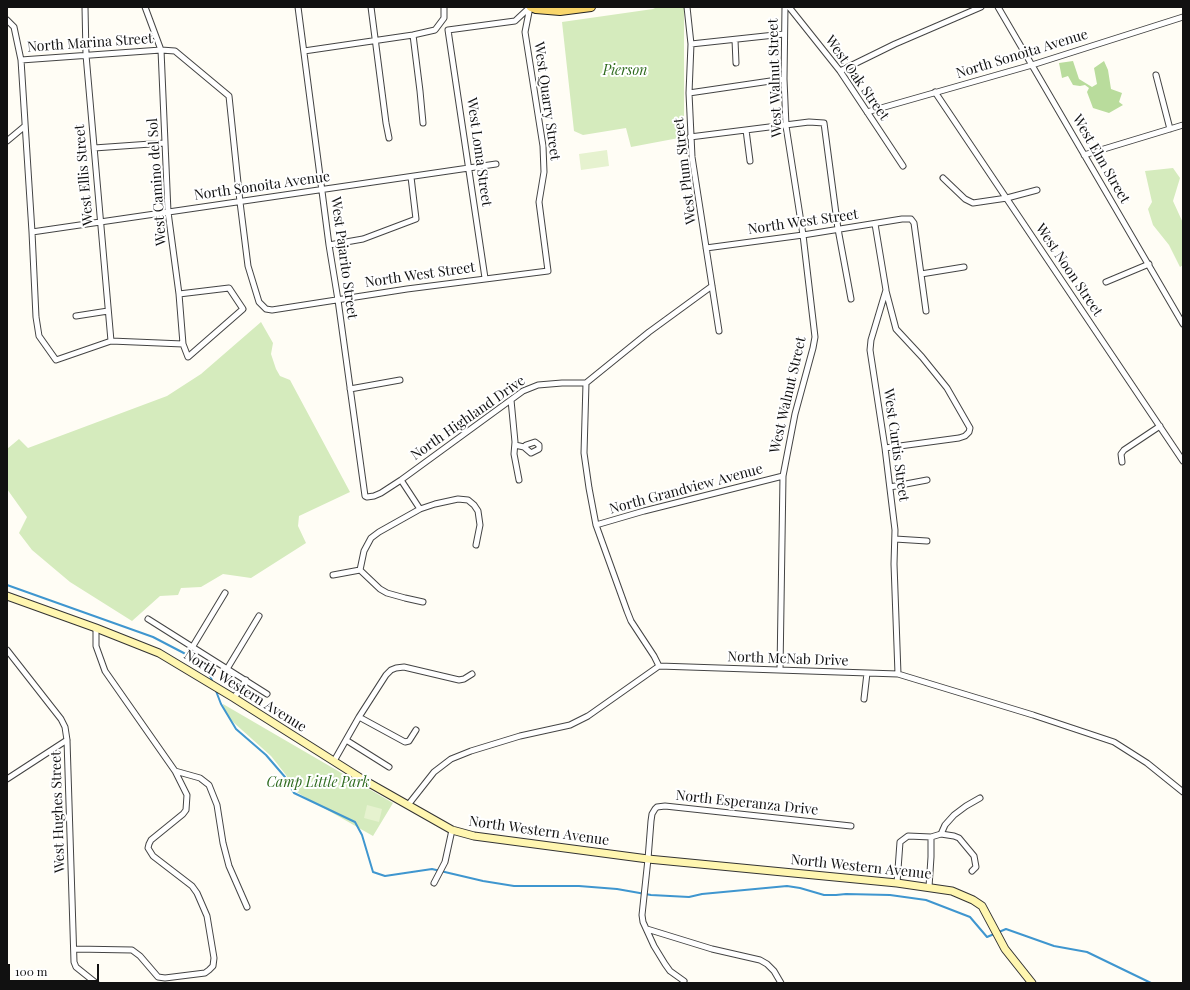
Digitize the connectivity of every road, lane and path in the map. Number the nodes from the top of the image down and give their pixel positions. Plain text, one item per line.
1 (85, 7) edge
2 (145, 7) edge
3 (297, 7) edge
4 (370, 7) edge
5 (444, 7) edge
6 (530, 7) edge
7 (590, 7) edge
8 (687, 7) edge
9 (785, 7) edge
10 (789, 7) edge
11 (981, 7) edge
12 (998, 7) edge
13 (1183, 17) edge
14 (7, 20) edge
15 (784, 34) junction
16 (413, 35) junction
17 (735, 40) junction
18 (375, 41) junction
19 (692, 44) junction
20 (161, 50) junction
21 (304, 51) junction
22 (86, 55) junction
23 (21, 60) junction
24 (736, 63) dead end
25 (1032, 65) junction
26 (840, 71) junction
27 (1156, 75) dead end
28 (784, 79) junction
29 (935, 92) junction
30 (689, 93) junction
31 (867, 112) junction
32 (423, 123) dead end
33 (1183, 125) edge
34 (25, 126) junction
35 (786, 126) junction
36 (1170, 129) junction
37 (746, 130) junction
38 (690, 137) junction
39 (389, 138) dead end
40 (7, 141) edge
41 (165, 143) junction
42 (94, 148) junction
43 (1084, 155) junction
44 (750, 161) dead end
45 (496, 164) dead end
46 (903, 166) dead end
47 (469, 168) junction
48 (411, 176) junction
49 (943, 178) dead end
50 (322, 190) junction
51 (1037, 190) dead end
52 (1007, 198) junction
53 (240, 202) junction
54 (168, 212) junction
55 (100, 222) junction
56 (875, 224) junction
57 (838, 229) junction
58 (32, 232) junction
59 (803, 235) junction
60 (330, 245) junction
61 (706, 248) junction
62 (1149, 264) junction
63 (964, 267) dead end
64 (548, 270) joint
65 (921, 274) junction
66 (485, 278) junction
67 (1106, 282) dead end
68 (712, 286) junction
69 (886, 290) junction
70 (179, 294) junction
71 (851, 299) dead end
72 (338, 300) junction
73 (108, 311) junction
74 (926, 311) dead end
75 (76, 316) dead end
76 (1183, 324) edge
77 (720, 331) dead end
78 (111, 340) junction
79 (183, 344) junction
80 (400, 380) dead end
81 (586, 383) junction
82 (350, 388) junction
83 (511, 400) junction
84 (1160, 426) junction
85 (515, 445) junction
86 (524, 447) dead end
87 (885, 448) junction
88 (1183, 461) edge
89 (1122, 462) dead end
90 (783, 476) junction
91 (401, 480) junction
92 (519, 480) dead end
93 (927, 480) dead end
94 (890, 487) junction
95 (381, 493) joint
96 (420, 509) junction
97 (596, 525) junction
98 (894, 538) junction
99 (927, 541) dead end
100 (476, 545) dead end
101 (360, 570) junction
102 (333, 575) dead end
103 (225, 593) dead end
104 (7, 596) edge
105 (423, 602) dead end
106 (259, 616) dead end
107 (148, 619) dead end
108 (96, 628) junction
109 (194, 646) junction
110 (7, 650) edge
111 (659, 666) junction
112 (227, 669) junction
113 (780, 670) junction
114 (867, 673) junction
115 (472, 674) dead end
116 (898, 674) junction
117 (246, 680) junction
118 (267, 694) dead end
119 (234, 698) junction
120 (864, 699) dead end
121 (359, 717) junction
122 (416, 730) dead end
123 (67, 740) junction
124 (346, 740) junction
125 (334, 761) junction
126 (389, 767) dead end
127 (175, 771) junction
128 (7, 779) edge
129 (1183, 792) edge
130 (980, 798) dead end
131 (408, 805) junction
132 (851, 826) dead end
133 (452, 830) junction
134 (940, 834) junction
135 (931, 837) junction
136 (648, 859) junction
137 (972, 871) dead end
138 (434, 883) dead end
139 (897, 883) junction
140 (929, 887) junction
141 (246, 907) dead end
142 (647, 929) junction
143 (75, 949) junction
144 (684, 981) dead end
145 (96, 983) edge
146 (781, 983) edge
147 (1032, 983) edge

1 - 22 street, West Ellis Street
2 - 20 street, West Camino del Sol
3 - 21 street, West Pajarito Street
4 - 18 street
5 - 16 street
6 - 7 main road
6 - 47 street, West Loma Street
6 - 64 street, West Quarry Street
8 - 19 street, West Plum Street
9 - 15 street, West Walnut Street
10 - 26 street, West Oak Street
11 - 26 street
12 - 25 street, West Elm Street
13 - 25 street, North Sonoita Avenue
14 - 23 street
15 - 17 street
15 - 28 street, West Walnut Street
16 - 18 street
16 - 32 street
17 - 19 street
17 - 24 street
18 - 21 street
18 - 39 street
19 - 30 street, West Plum Street
20 - 22 street, North Marina Street
20 - 41 street, West Camino del Sol
20 - 53 street
21 - 50 street, West Pajarito Street
22 - 23 street, North Marina Street
22 - 42 street, West Ellis Street
23 - 34 street
25 - 29 street, North Sonoita Avenue
25 - 43 street, West Elm Street
26 - 31 street, West Oak Street
27 - 36 street
28 - 30 street
28 - 35 street, West Walnut Street
29 - 31 street, North Sonoita Avenue
29 - 52 street, West Noon Street
30 - 38 street, West Plum Street
31 - 46 street, West Oak Street
33 - 36 street
34 - 40 street
34 - 58 street
35 - 37 street
35 - 57 street
35 - 59 street, West Walnut Street
36 - 43 street
37 - 38 street
37 - 44 street
38 - 61 street, West Plum Street
41 - 42 street
41 - 54 street, West Camino del Sol
42 - 55 street, West Ellis Street
43 - 62 street, West Elm Street
45 - 47 street, North Sonoita Avenue
47 - 48 street, North Sonoita Avenue
47 - 66 street, West Loma Street
48 - 50 street, North Sonoita Avenue
48 - 60 street
49 - 52 street
50 - 53 street, North Sonoita Avenue
50 - 60 street, West Pajarito Street
51 - 52 street
52 - 84 street, West Noon Street
53 - 54 street, North Sonoita Avenue
53 - 72 street, North West Street
54 - 55 street, North Sonoita Avenue
54 - 70 street, West Camino del Sol
55 - 58 street, North Sonoita Avenue
55 - 73 street, West Ellis Street
56 - 57 street, North West Street
56 - 65 street, North West Street
56 - 69 street, West Curtis Street
57 - 59 street, North West Street
57 - 71 street
58 - 78 street
59 - 61 street, North West Street
59 - 90 street, West Walnut Street
60 - 72 street, West Pajarito Street
61 - 68 street, West Plum Street
62 - 67 street
62 - 76 street, West Elm Street
63 - 65 street
64 - 66 street, North West Street
65 - 74 street
66 - 72 street, North West Street
68 - 77 street, West Plum Street
68 - 81 street
69 - 87 street, West Curtis Street
69 - 87 street
70 - 79 street, West Camino del Sol
70 - 79 street, West Camino del Sol
72 - 82 street, West Pajarito Street
73 - 75 street
73 - 78 street, West Ellis Street
78 - 79 street
80 - 82 street
81 - 83 street, North Highland Drive
81 - 97 street
82 - 95 street, West Pajarito Street
83 - 85 street
83 - 91 street, North Highland Drive
84 - 88 street, West Noon Street
84 - 89 street
85 - 86 street
85 - 92 street
87 - 94 street, West Curtis Street
90 - 97 street, North Grandview Avenue
90 - 113 street, West Walnut Street
91 - 95 street, North Highland Drive
91 - 96 street
93 - 94 street
94 - 98 street, West Curtis Street
96 - 100 street
96 - 101 street
97 - 111 street
98 - 99 street
98 - 116 street, West Curtis Street
101 - 102 street
101 - 105 street
103 - 109 street
104 - 108 street, North Western Avenue
106 - 112 street
107 - 109 street
108 - 119 street, North Western Avenue
108 - 127 street
109 - 112 street
110 - 123 street, West Hughes Street
111 - 113 street, North McNab Drive
111 - 131 street
112 - 117 street
113 - 114 street, North McNab Drive
114 - 116 street, North McNab Drive
114 - 120 street
115 - 121 street
116 - 129 street, North McNab Drive
117 - 118 street
117 - 119 street
119 - 125 street, North Western Avenue
121 - 122 street
121 - 124 street
123 - 128 street
123 - 143 street, West Hughes Street
124 - 125 street
124 - 126 street
125 - 131 street, North Western Avenue
127 - 141 street
127 - 143 street
130 - 134 street
131 - 133 street, North Western Avenue
132 - 136 street, North Esperanza Drive
133 - 136 street, North Western Avenue
133 - 138 street
134 - 135 street
134 - 137 street
135 - 139 street
135 - 140 street
136 - 139 street, North Western Avenue
136 - 142 street
139 - 140 street, North Western Avenue
140 - 147 street, North Western Avenue
142 - 144 street
142 - 146 street
143 - 145 street, West Hughes Street

